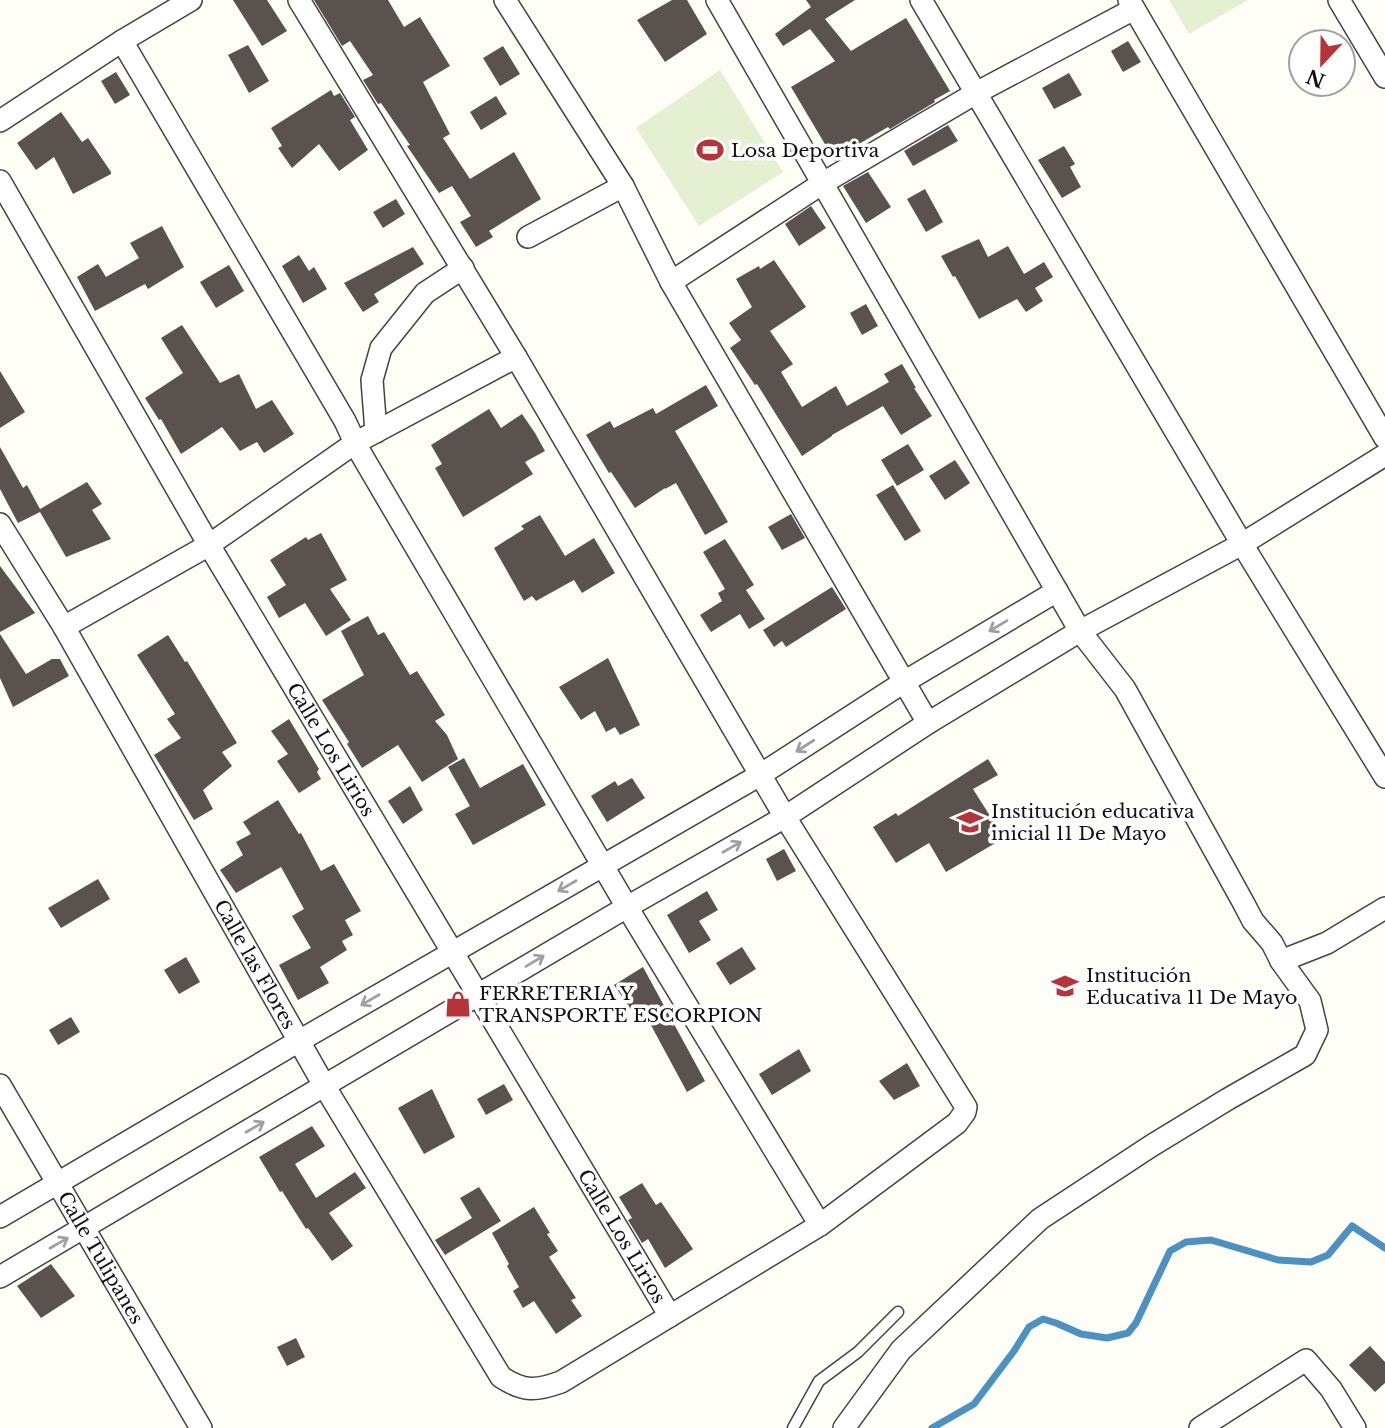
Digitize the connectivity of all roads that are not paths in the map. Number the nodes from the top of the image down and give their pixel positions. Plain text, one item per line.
1 (191, 0) edge
2 (299, 0) edge
3 (505, 0) edge
4 (717, 0) edge
5 (921, 0) edge
6 (1339, 0) edge
7 (1131, 4) edge
8 (122, 41) junction
9 (1385, 76) edge
10 (976, 93) junction
11 (0, 121) edge
12 (0, 181) edge
13 (823, 183) junction
14 (623, 186) junction
15 (528, 237) dead end
16 (463, 268) junction
17 (671, 282) junction
18 (516, 357) junction
19 (376, 432) junction
20 (1385, 438) edge
21 (355, 443) junction
22 (1385, 455) edge
23 (0, 524) edge
24 (1242, 544) junction
25 (209, 545) junction
26 (1057, 591) junction
27 (64, 627) junction
28 (1080, 631) junction
29 (904, 682) junction
30 (928, 723) junction
31 (760, 775) junction
32 (1385, 777) edge
33 (785, 817) junction
34 (602, 865) junction
35 (627, 907) junction
36 (1385, 908) edge
37 (452, 953) junction
38 (1281, 961) junction
39 (478, 995) junction
40 (299, 1041) junction
41 (0, 1085) edge
42 (324, 1087) junction
43 (57, 1183) junction
44 (0, 1217) edge
45 (820, 1225) junction
46 (84, 1228) junction
47 (0, 1277) edge
48 (898, 1312) dead end
49 (670, 1316) junction
50 (201, 1428) edge
51 (793, 1428) edge
52 (844, 1428) edge
53 (1200, 1428) edge
54 (1355, 1428) edge

1 - 8 street
2 - 16 street
3 - 14 street
4 - 13 street
5 - 10 street
6 - 9 street
7 - 10 street
7 - 20 street
8 - 11 street
8 - 21 street
10 - 13 street
10 - 24 street
12 - 25 street, Calle Los Lirios
13 - 17 street
13 - 26 street
14 - 15 street
14 - 17 street
16 - 18 street
16 - 19 street
17 - 29 street
18 - 19 street
18 - 31 street
19 - 21 street
21 - 25 street
21 - 34 street
22 - 24 street
23 - 27 street, Calle las Flores
24 - 28 street
24 - 32 street
25 - 27 street
25 - 37 street, Calle Los Lirios
26 - 28 street
26 -> 29 street
27 - 40 street, Calle las Flores
28 - 30 street
28 - 38 street
29 - 30 street
29 -> 31 street
30 - 33 street
31 - 33 street
31 - 34 street
35 -> 33 street
33 - 45 street
34 - 35 street
34 -> 37 street
39 -> 35 street
35 - 45 street
36 - 38 street
37 - 39 street, Calle Los Lirios
37 -> 40 street
38 - 52 street
39 - 42 street
39 - 49 street, Calle Los Lirios
40 - 42 street, Calle las Flores
40 - 43 street
41 - 43 street, Calle Tulipanes
46 -> 42 street
42 - 49 street, Calle las Flores
43 - 44 street
43 - 46 street, Calle Tulipanes
45 - 49 street
47 -> 46 street
46 - 50 street, Calle Tulipanes
48 - 51 lane
53 - 54 street

